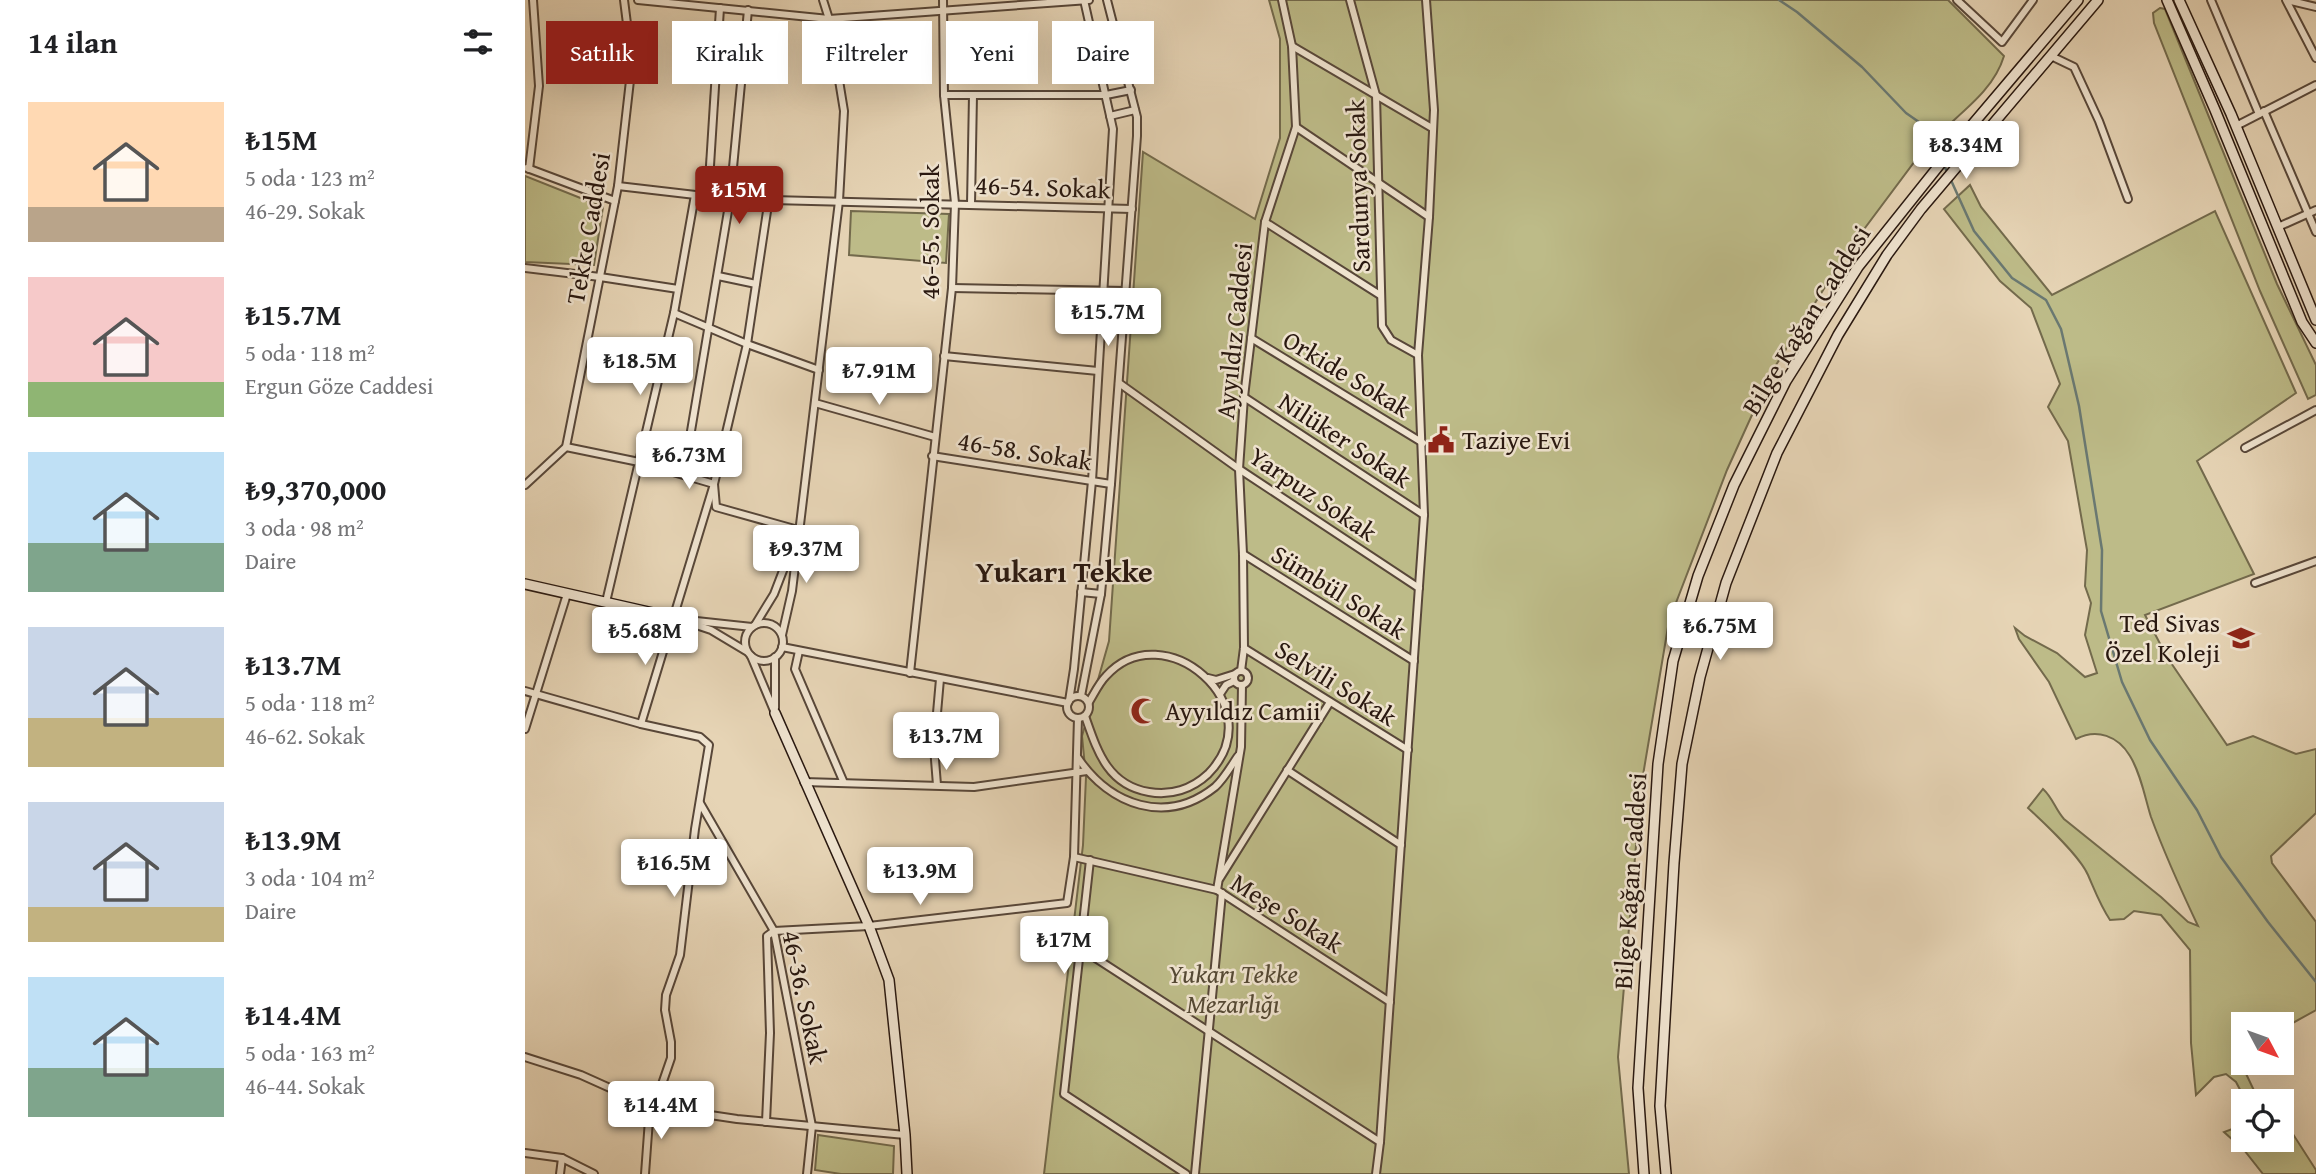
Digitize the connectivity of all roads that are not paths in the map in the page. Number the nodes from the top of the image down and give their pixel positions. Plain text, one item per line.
1 (533, 0) edge
2 (624, 0) edge
3 (638, 0) edge
4 (823, 0) edge
5 (943, 0) edge
6 (1086, 0) edge
7 (1108, 0) edge
8 (1282, 0) edge
9 (1350, 0) edge
10 (1426, 0) edge
11 (1957, 0) edge
12 (2033, 0) edge
13 (2078, 0) edge
14 (2098, 0) edge
15 (2167, 0) edge
16 (2180, 0) edge
17 (2211, 0) edge
18 (2287, 0) edge
19 (2316, 7) edge
20 (720, 8) junction
21 (748, 10) junction
22 (944, 10) junction
23 (829, 19) junction
24 (1292, 46) junction
25 (2051, 55) junction
26 (2316, 58) edge
27 (2316, 85) edge
28 (1131, 90) junction
29 (944, 95) junction
30 (973, 95) junction
31 (1106, 95) junction
32 (1376, 95) junction
33 (1135, 110) junction
34 (2262, 113) junction
35 (1110, 116) junction
36 (2236, 126) junction
37 (1296, 127) junction
38 (1432, 128) junction
39 (527, 168) edge
40 (1380, 183) junction
41 (618, 186) junction
42 (695, 195) junction
43 (708, 197) junction
44 (769, 198) junction
45 (730, 199) junction
46 (2128, 199) dead end
47 (615, 201) junction
48 (839, 201) junction
49 (955, 203) junction
50 (971, 204) junction
51 (1107, 208) junction
52 (1132, 209) junction
53 (2312, 212) edge
54 (1429, 217) junction
55 (1265, 222) junction
56 (2278, 227) junction
57 (2316, 232) edge
58 (525, 268) edge
59 (718, 276) junction
60 (600, 277) junction
61 (756, 284) junction
62 (953, 288) junction
63 (678, 289) junction
64 (1126, 291) junction
65 (1103, 292) junction
66 (1380, 295) junction
67 (674, 313) junction
68 (2316, 321) edge
69 (2305, 326) junction
70 (710, 327) junction
71 (1251, 338) junction
72 (2316, 343) edge
73 (747, 344) junction
74 (1418, 355) junction
75 (944, 356) junction
76 (819, 370) junction
77 (1098, 371) junction
78 (1119, 383) junction
79 (1244, 397) junction
80 (815, 403) junction
81 (2316, 410) edge
82 (690, 437) dead end
83 (935, 437) junction
84 (1423, 443) junction
85 (566, 447) junction
86 (2245, 448) dead end
87 (932, 456) junction
88 (639, 462) junction
89 (1239, 469) junction
90 (1092, 481) junction
91 (714, 484) junction
92 (1111, 484) junction
93 (525, 485) edge
94 (1424, 515) junction
95 (798, 530) junction
96 (1243, 554) junction
97 (2316, 561) edge
98 (2255, 583) dead end
99 (525, 584) edge
100 (1419, 587) junction
101 (1081, 592) junction
102 (567, 594) junction
103 (1101, 594) junction
104 (606, 602) junction
105 (1080, 611) junction
106 (1097, 613) junction
107 (675, 618) junction
108 (753, 626) junction
109 (782, 635) junction
110 (782, 647) junction
111 (1244, 648) junction
112 (799, 651) junction
113 (749, 653) junction
114 (775, 657) junction
115 (1414, 661) junction
116 (910, 673) junction
117 (1237, 675) junction
118 (1207, 678) junction
119 (940, 679) junction
120 (1242, 685) junction
121 (525, 691) edge
122 (535, 693) junction
123 (1220, 694) junction
124 (1081, 696) junction
125 (1068, 702) junction
126 (1089, 702) junction
127 (1330, 702) junction
128 (775, 713) junction
129 (1082, 717) junction
130 (641, 724) junction
131 (525, 729) edge
132 (1408, 750) junction
133 (1076, 755) junction
134 (1239, 755) junction
135 (1287, 770) junction
136 (1077, 772) junction
137 (1087, 772) junction
138 (804, 782) junction
139 (844, 783) junction
140 (937, 785) junction
141 (700, 803) junction
142 (1401, 845) junction
143 (1074, 857) junction
144 (1090, 860) junction
145 (1220, 878) junction
146 (1220, 892) junction
147 (869, 926) junction
148 (774, 931) junction
149 (1080, 948) junction
150 (1390, 1002) junction
151 (1209, 1031) junction
152 (525, 1057) edge
153 (650, 1106) junction
154 (767, 1122) junction
155 (812, 1126) junction
156 (905, 1135) junction
157 (1380, 1142) junction
158 (525, 1153) edge
159 (562, 1158) junction
160 (560, 1174) edge
161 (594, 1174) edge
162 (646, 1174) edge
163 (807, 1174) edge
164 (907, 1174) edge
165 (1187, 1174) edge
166 (1195, 1174) edge
167 (1376, 1174) edge
168 (1644, 1174) edge
169 (1666, 1174) edge

1 - 39 street
2 - 41 street, Tekke Caddesi
3 - 20 street
4 - 23 street
5 - 22 street, 46-55. Sokak
6 - 22 street
6 - 31 street
7 - 28 street
8 - 24 street, Ayyıldız Caddesi
9 - 32 street, Sardunya Sokak
10 - 38 street
11 - 12 street
13 - 168 main road, Bilge Kağan Caddesi
14 - 25 main road, Bilge Kağan Caddesi
15 - 69 main road
16 - 36 main road
17 - 34 street
18 - 19 street
18 - 26 street
20 - 21 street
20 - 43 street
21 - 23 street
21 - 45 street
22 - 23 street
22 - 29 street, 46-55. Sokak
23 - 48 street
24 - 32 street
24 - 37 street, Ayyıldız Caddesi
25 - 46 street
25 - 169 main road, Bilge Kağan Caddesi
27 - 34 street
28 - 31 street
28 - 33 street
29 - 30 street
29 - 49 street, 46-55. Sokak
30 - 31 street
30 - 50 street
31 - 35 street
32 - 38 street
32 - 40 street, Sardunya Sokak
33 - 35 street
33 - 52 street
34 - 36 street
34 - 53 street
35 - 51 street
36 - 56 main road
37 - 40 street
37 - 55 street, Ayyıldız Caddesi
38 - 54 street
39 - 47 street
40 - 54 street
40 - 66 street, Sardunya Sokak
41 - 42 street, 46-54. Sokak
41 - 47 street, Tekke Caddesi
42 - 43 street, 46-54. Sokak
42 - 63 street
43 - 45 street, 46-54. Sokak
44 - 45 street, 46-54. Sokak
44 - 48 street, 46-54. Sokak
44 - 61 street
45 - 59 street
47 - 60 street, Tekke Caddesi
48 - 49 street, 46-54. Sokak
48 - 76 street
49 - 50 street, 46-54. Sokak
49 - 62 street, 46-55. Sokak
50 - 51 street, 46-54. Sokak
51 - 52 street, 46-54. Sokak
51 - 65 street
52 - 64 street
53 - 56 street
53 - 57 street
54 - 74 street
55 - 66 street
55 - 71 street, Ayyıldız Caddesi
56 - 68 main road
58 - 60 street
59 - 61 street
59 - 70 street
60 - 63 street
60 - 85 street, Tekke Caddesi
61 - 73 street
62 - 65 street
62 - 75 street, 46-55. Sokak
63 - 67 street
64 - 65 street
64 - 78 street
65 - 77 street
66 - 74 street, Sardunya Sokak
67 - 70 street
67 - 88 street
68 - 69 street
69 - 72 main road
70 - 73 street
70 - 82 street
71 - 79 street, Ayyıldız Caddesi
71 - 84 street, Orkide Sokak
73 - 76 street
73 - 91 street
74 - 84 street
75 - 77 street
75 - 83 street, 46-55. Sokak
76 - 80 street
77 - 90 street
78 - 89 street, Yarpuz Sokak
78 - 92 street
79 - 89 street, Ayyıldız Caddesi
79 - 94 street, Nilüker Sokak
80 - 83 street
80 - 95 street
81 - 86 street
83 - 87 street, 46-55. Sokak
84 - 94 street
85 - 88 street
85 - 93 street
87 - 90 street, 46-58. Sokak
87 - 116 street, 46-55. Sokak
88 - 91 street
88 - 104 street
89 - 96 street, Ayyıldız Caddesi
89 - 100 street, Yarpuz Sokak
90 - 92 street, 46-58. Sokak
90 - 101 street
91 - 95 street
91 - 107 street
92 - 103 street
94 - 100 street
95 - 108 street
95 - 109 street
96 - 111 street, Ayyıldız Caddesi
96 - 115 street, Sümbül Sokak
97 - 98 street
99 - 102 main road
100 - 115 street
101 - 103 street
101 - 105 street
102 - 104 main road
102 - 122 street
103 - 106 street
104 - 107 main road
105 - 106 street
105 - 125 street
106 - 124 street
107 - 108 street
107 - 113 street
107 - 130 street
108 - 109 street
108 - 113 street
109 - 110 street
110 - 112 street
110 - 114 street
111 - 117 street, Ayyıldız Caddesi
111 - 127 street, Selvili Sokak
112 - 116 street
112 - 139 street
113 - 114 street
113 - 128 street
114 - 128 street
115 - 132 street
116 - 119 street
117 - 118 street
117 - 120 street
117 - 120 street, Ayyıldız Caddesi
117 - 123 street
118 - 123 street
118 - 126 street
119 - 125 street
119 - 140 street
120 - 134 street, Ayyıldız Caddesi
121 - 122 street
122 - 130 street
122 - 131 street
123 - 129 street
124 - 125 street
124 - 126 street
125 - 129 street
126 - 129 street
127 - 132 street, Selvili Sokak
127 - 135 street
128 - 138 main road
129 - 133 street
130 - 141 street
132 - 142 street
133 - 136 street
133 - 137 street
134 - 137 street
134 - 145 street, Ayyıldız Caddesi
135 - 142 street
135 - 145 street
136 - 137 street
136 - 140 street
136 - 143 street
138 - 139 street
138 - 147 main road
139 - 140 street
141 - 148 street, 46-36. Sokak
141 - 153 street
142 - 150 street
143 - 144 street, Meşe Sokak
143 - 147 street
144 - 146 street, Meşe Sokak
144 - 149 street
145 - 146 street, Ayyıldız Caddesi
146 - 150 street, Meşe Sokak
146 - 151 street, Ayyıldız Caddesi
147 - 148 street
147 - 156 main road
148 - 154 street
148 - 155 street, 46-36. Sokak
149 - 151 street
149 - 165 street
150 - 157 street
151 - 157 street
151 - 166 street, Ayyıldız Caddesi
152 - 153 street
153 - 154 street
153 - 162 street
154 - 155 street
155 - 156 street
155 - 163 street, 46-36. Sokak
156 - 164 main road
157 - 167 street
158 - 159 street
159 - 160 street
159 - 161 street

